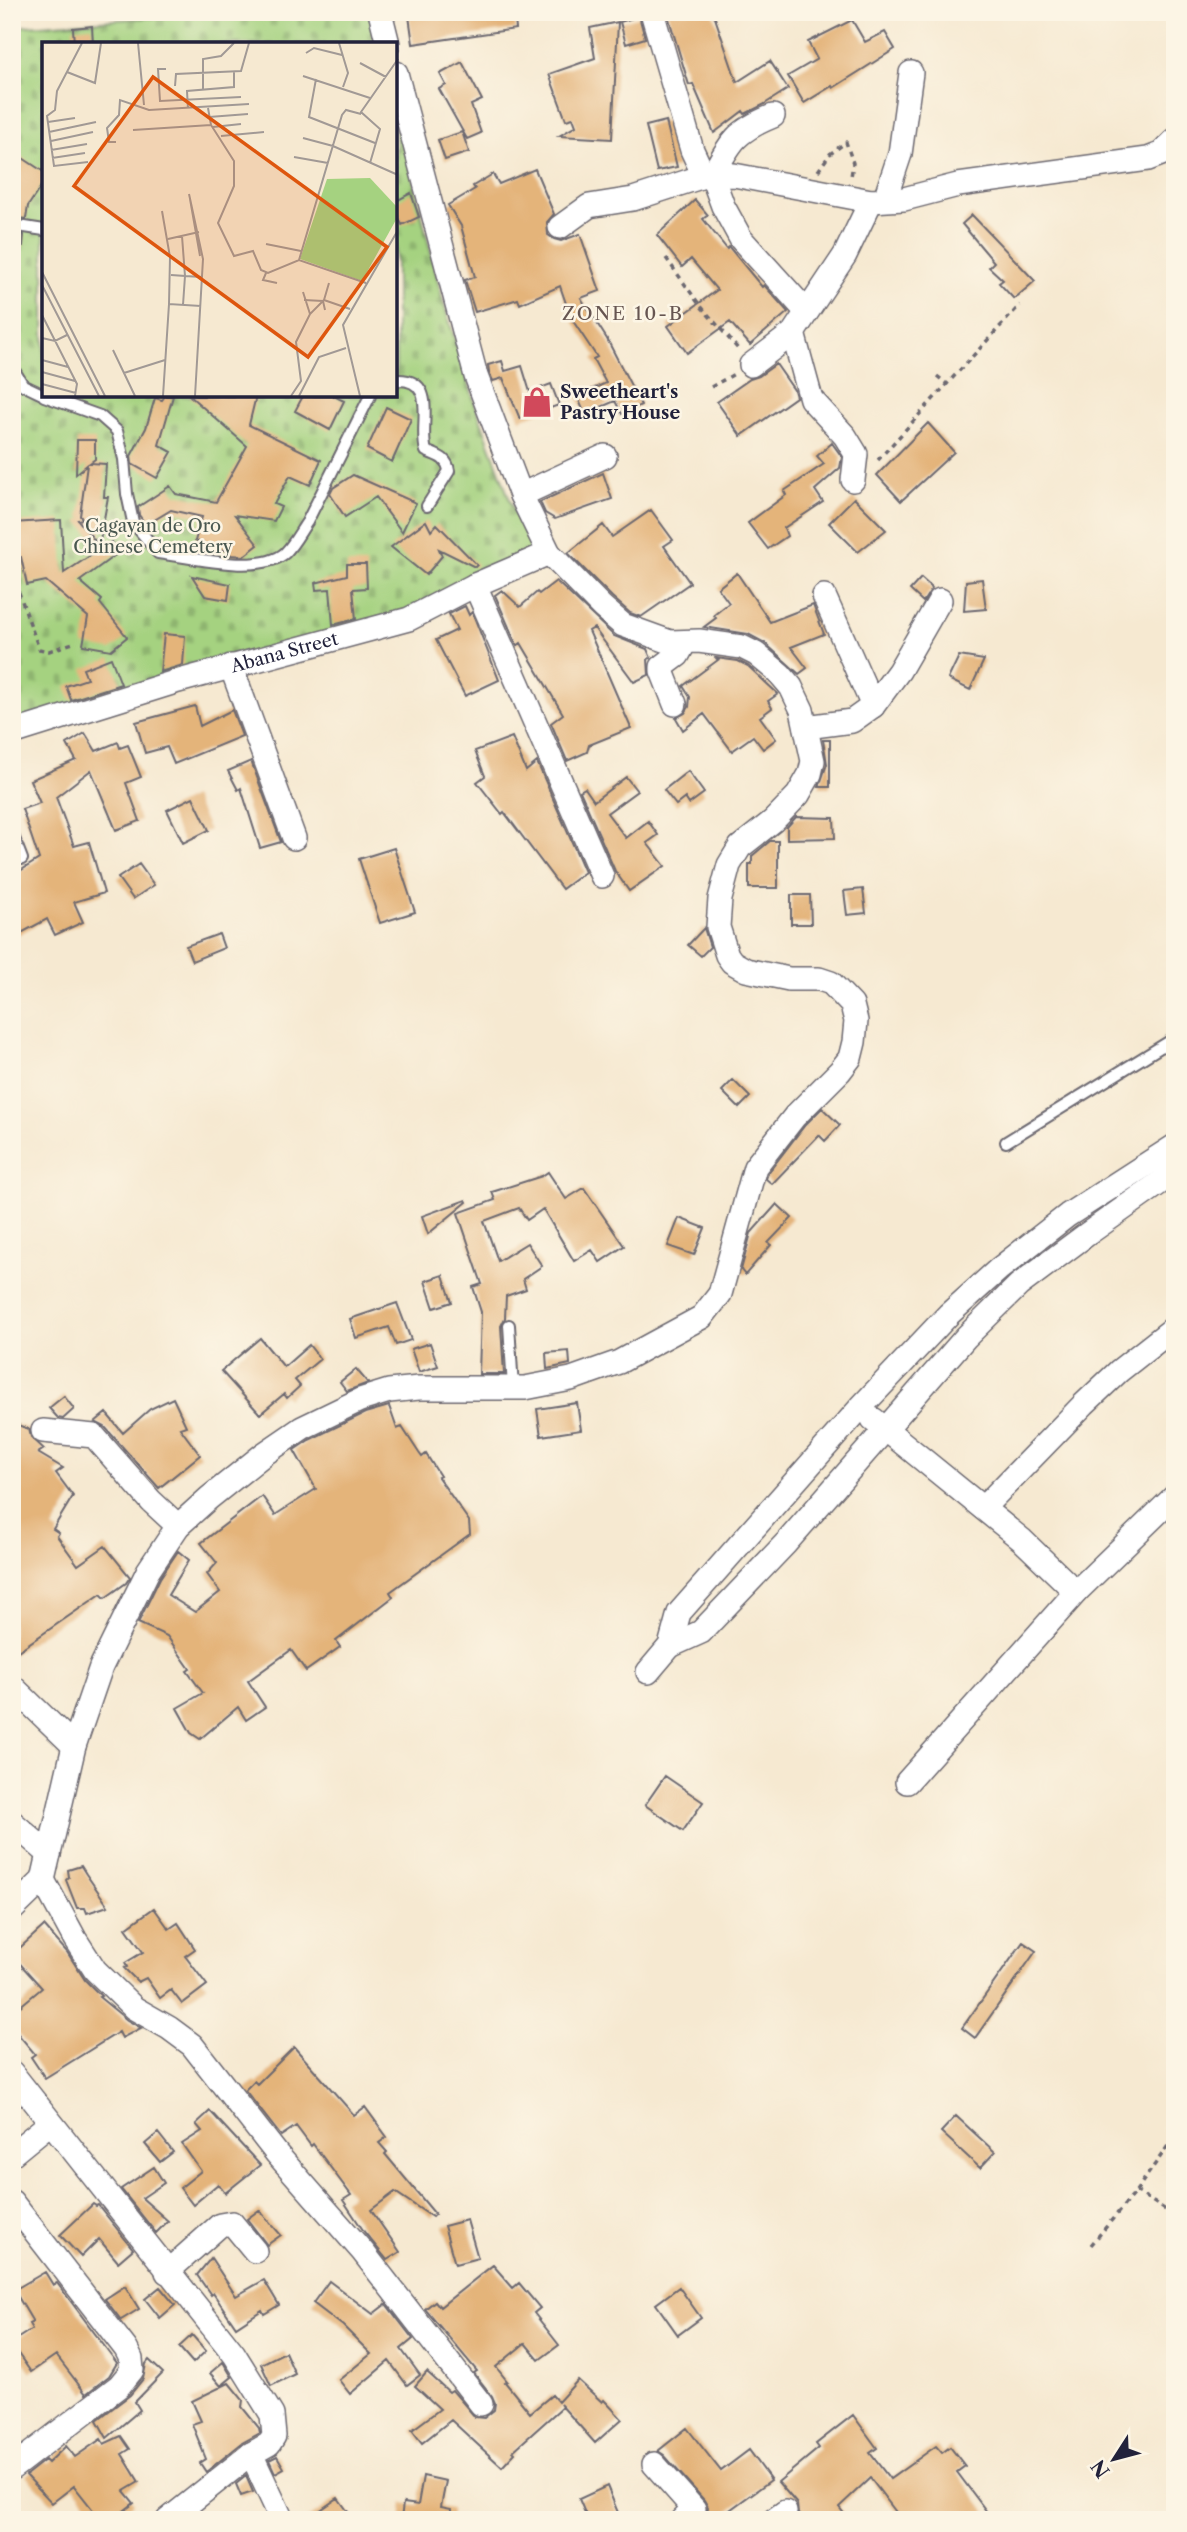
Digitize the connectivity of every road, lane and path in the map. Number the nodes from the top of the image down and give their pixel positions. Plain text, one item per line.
1 (380, 12) edge
2 (652, 12) edge
3 (388, 42) edge
4 (911, 73) dead end
5 (397, 77) edge
6 (773, 116) dead end
7 (1175, 140) edge
8 (708, 176) junction
9 (804, 189) junction
10 (868, 199) junction
11 (12, 225) edge
12 (560, 227) dead end
13 (42, 230) edge
14 (666, 258) dead end
15 (1020, 305) dead end
16 (806, 311) junction
17 (793, 333) junction
18 (751, 365) joint
19 (12, 367) edge
20 (937, 376) dead end
21 (397, 380) edge
22 (947, 384) junction
23 (42, 394) edge
24 (49, 397) edge
25 (370, 397) edge
26 (12, 402) edge
27 (12, 449) edge
28 (605, 456) dead end
29 (853, 480) joint
30 (521, 495) junction
31 (427, 506) dead end
32 (549, 554) junction
33 (12, 573) edge
34 (475, 585) junction
35 (824, 596) dead end
36 (940, 600) dead end
37 (73, 643) dead end
38 (684, 644) junction
39 (231, 666) junction
40 (675, 704) dead end
41 (873, 706) junction
42 (806, 727) junction
43 (12, 733) edge
44 (12, 833) edge
45 (294, 838) dead end
46 (22, 859) dead end
47 (603, 876) dead end
48 (1175, 1038) edge
49 (1006, 1142) dead end
50 (1172, 1161) edge
51 (999, 1269) junction
52 (1019, 1286) junction
53 (509, 1325) dead end
54 (1175, 1327) edge
55 (513, 1388) junction
56 (860, 1408) junction
57 (884, 1429) junction
58 (43, 1431) dead end
59 (1175, 1496) edge
60 (984, 1508) junction
61 (178, 1526) junction
62 (1076, 1592) junction
63 (670, 1646) junction
64 (648, 1672) dead end
65 (12, 1686) edge
66 (74, 1746) junction
67 (907, 1782) dead end
68 (12, 1822) edge
69 (49, 1854) junction
70 (43, 1880) junction
71 (12, 1910) edge
72 (12, 2074) edge
73 (50, 2123) junction
74 (1175, 2136) edge
75 (12, 2154) edge
76 (1136, 2191) junction
77 (12, 2202) edge
78 (1175, 2216) edge
79 (1091, 2245) dead end
80 (255, 2251) dead end
81 (167, 2272) junction
82 (481, 2404) dead end
83 (251, 2454) junction
84 (654, 2464) dead end
85 (12, 2468) edge
86 (693, 2516) edge
87 (168, 2520) edge
88 (282, 2520) edge

1 - 3 street
2 - 8 street
4 - 10 street
5 - 30 street
6 - 8 street
7 - 10 street
8 - 9 street
8 - 12 street
8 - 16 street
9 - 10 street
9 - 10 path
10 - 16 street
11 - 13 lane
14 - 18 path
15 - 22 path
16 - 17 street
17 - 18 street
17 - 29 street
19 - 23 lane
20 - 22 path
21 - 31 lane
22 - 29 path
24 - 25 lane
26 - 27 path
28 - 30 street
30 - 32 street
32 - 34 street, Abana Street
32 - 38 street
33 - 37 path
34 - 39 street, Abana Street
34 - 47 street
35 - 41 street
36 - 41 street
38 - 40 street
38 - 42 street
39 - 43 street, Abana Street
39 - 45 street
41 - 42 street
42 - 55 street
44 - 46 lane
48 - 49 lane
50 - 51 street
50 - 52 street
51 - 52 street
51 - 56 street
52 - 57 street
53 - 55 lane
54 - 60 street
55 - 61 street
56 - 57 street
56 - 63 street
57 - 60 street
57 - 63 street
58 - 61 street
59 - 62 street
60 - 62 street
61 - 66 street
62 - 67 street
63 - 64 street
65 - 66 street
66 - 69 street
68 - 69 street
69 - 70 street
70 - 71 street
70 - 82 street
72 - 73 street
73 - 75 street
73 - 81 street
74 - 76 path
76 - 78 path
76 - 79 path
77 - 85 street
80 - 81 street
81 - 83 street
83 - 87 street
83 - 88 street
84 - 86 street

